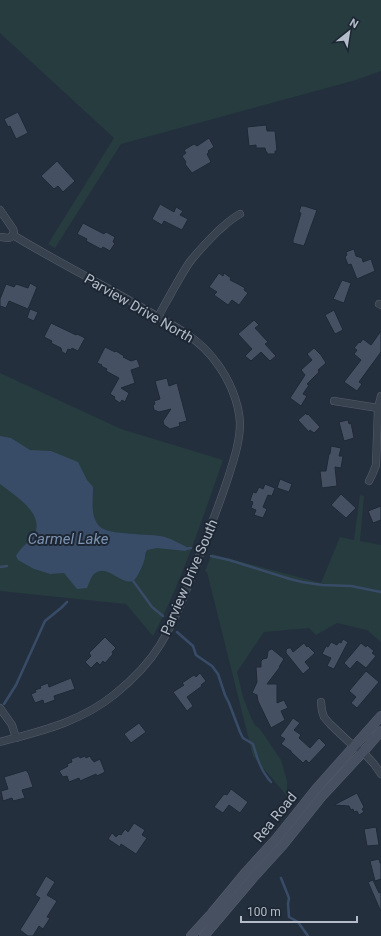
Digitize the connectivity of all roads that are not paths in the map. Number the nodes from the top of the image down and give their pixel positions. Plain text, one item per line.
1 (0, 210) edge
2 (240, 214) dead end
3 (13, 234) junction
4 (0, 237) edge
5 (158, 317) junction
6 (381, 396) edge
7 (334, 401) dead end
8 (378, 408) junction
9 (235, 455) joint
10 (369, 481) dead end
11 (321, 702) dead end
12 (0, 708) edge
13 (381, 716) edge
14 (381, 731) edge
15 (16, 738) junction
16 (0, 742) edge
17 (354, 746) junction
18 (363, 752) junction
19 (381, 774) edge
20 (191, 936) edge
21 (204, 936) edge

1 - 3 street, Parview Drive North
2 - 5 street
3 - 4 street
3 - 5 street, Parview Drive North
5 - 9 street, Parview Drive North
6 - 8 street
7 - 8 street
8 - 10 street
9 - 15 street, Parview Drive South
11 - 17 street
12 - 15 street
13 - 17 main road, Rea Road
14 - 18 main road, Rea Road
15 - 16 street, Parview Drive South
17 - 18 street
17 - 20 main road, Rea Road
18 - 19 street
18 - 21 main road, Rea Road

